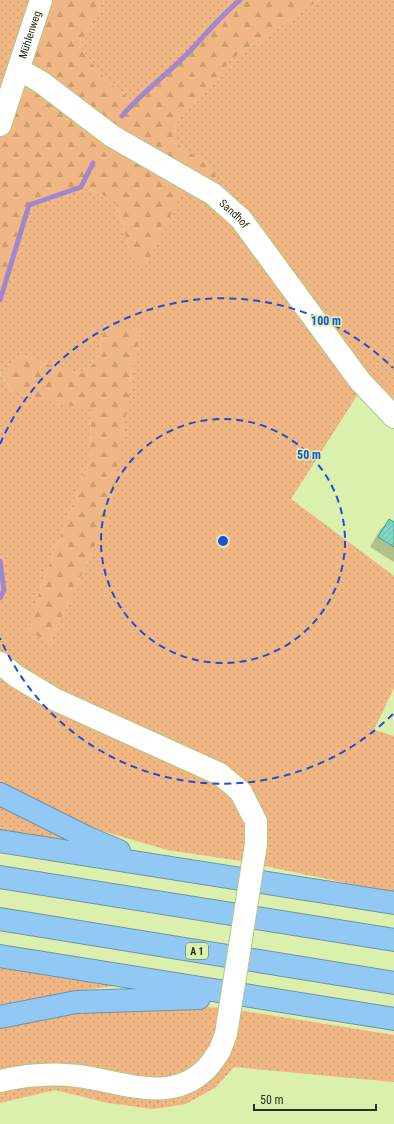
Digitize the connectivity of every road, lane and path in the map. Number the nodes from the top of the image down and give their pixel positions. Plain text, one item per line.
1 (41, 0) edge
2 (20, 70) junction
3 (0, 125) edge
4 (394, 417) edge
5 (0, 663) edge
6 (0, 794) edge
7 (0, 841) edge
8 (156, 865) junction
9 (0, 877) edge
10 (394, 903) edge
11 (0, 919) edge
12 (394, 940) edge
13 (0, 956) edge
14 (394, 983) edge
15 (248, 996) junction
16 (0, 1017) edge
17 (394, 1019) edge
18 (0, 1081) edge

1 - 2 street, Mühlenweg
2 - 3 street, Mühlenweg
2 - 4 street, Sandhof
5 - 18 street, bridge
6 - 8 highway
7 - 8 highway
8 - 10 highway
9 - 12 highway
11 - 14 highway, A 1
13 - 15 highway
15 - 16 highway
15 - 17 highway

